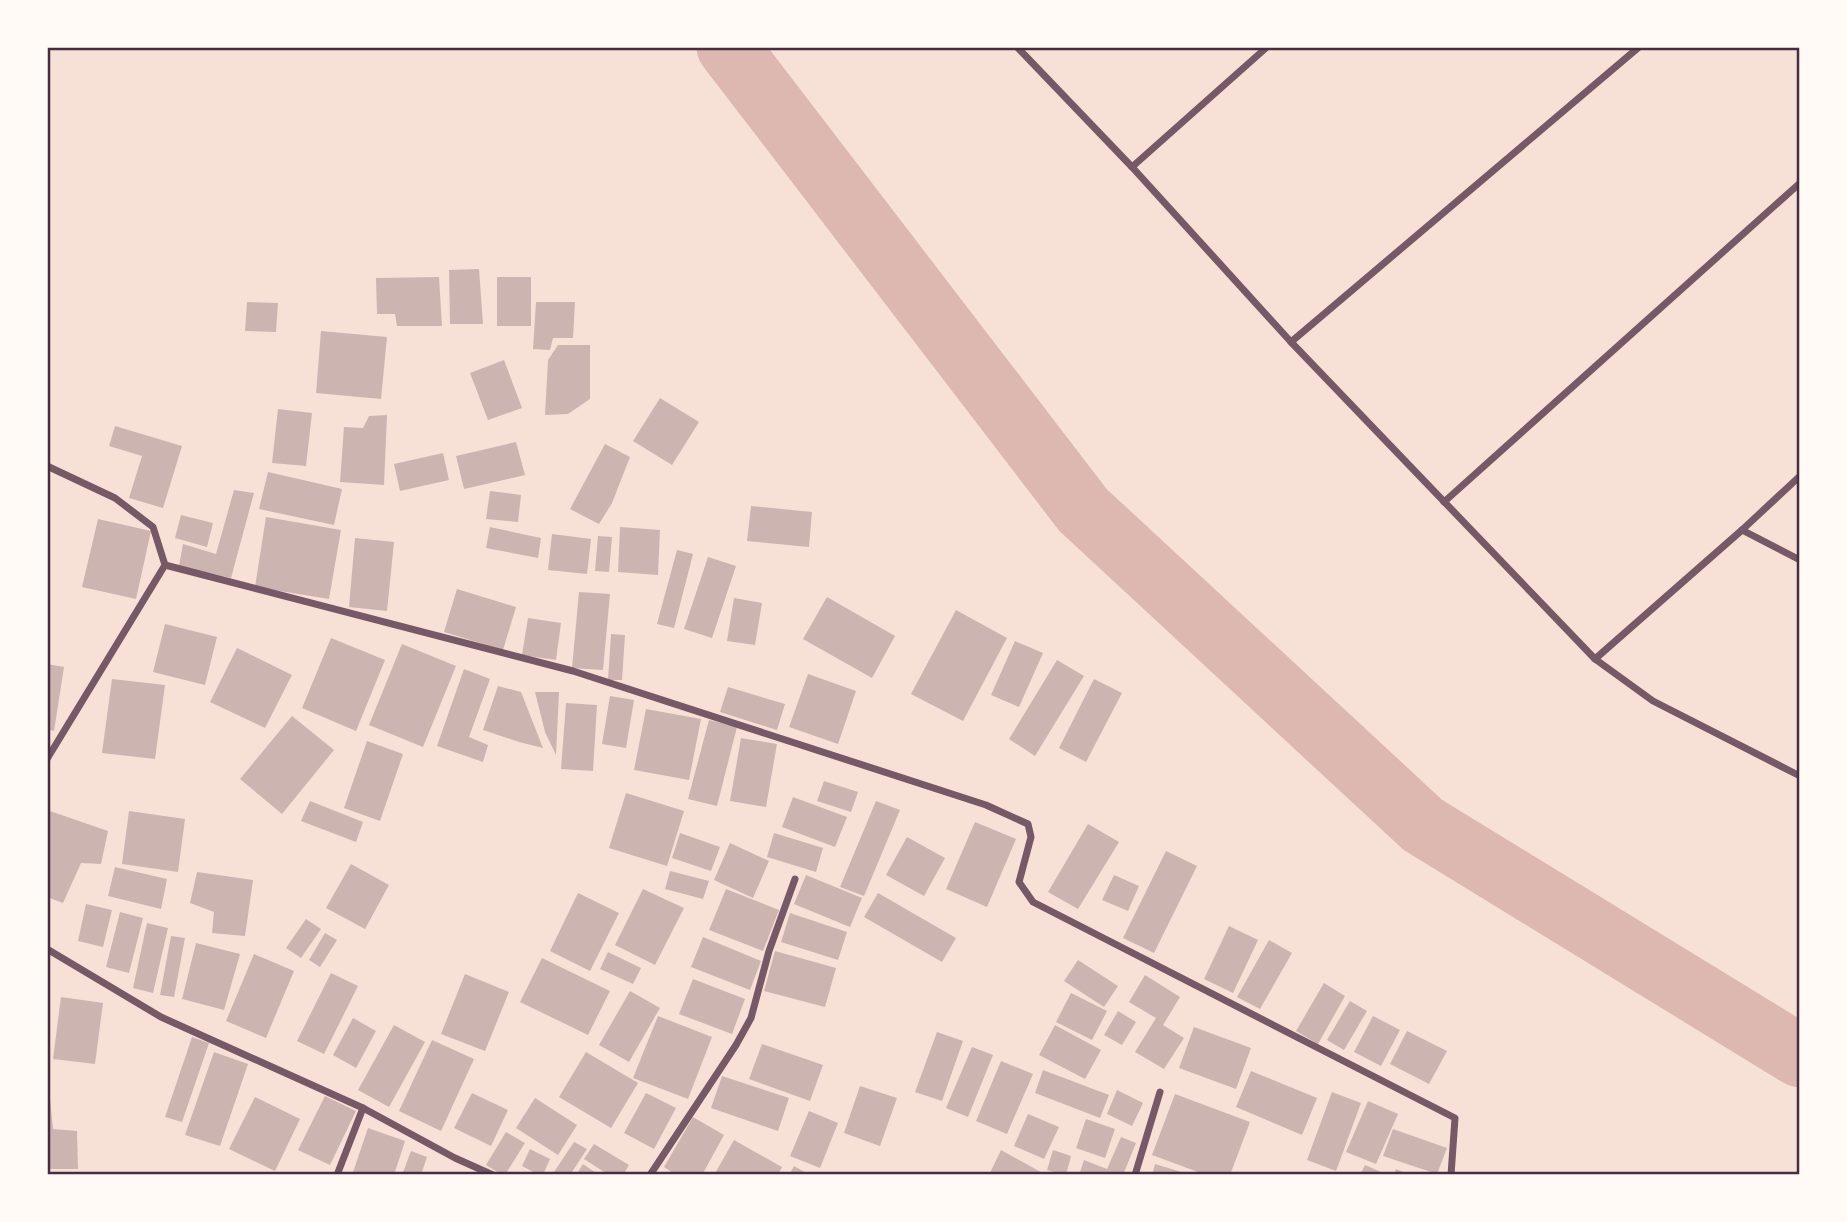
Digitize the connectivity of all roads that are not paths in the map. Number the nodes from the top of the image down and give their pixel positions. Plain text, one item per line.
1 (1017, 47) edge
2 (1267, 47) edge
3 (1639, 47) edge
4 (1132, 167) junction
5 (1800, 183) edge
6 (1291, 342) junction
7 (47, 466) edge
8 (1800, 476) edge
9 (1444, 502) junction
10 (1742, 530) junction
11 (1800, 560) edge
12 (165, 565) junction
13 (1595, 659) junction
14 (47, 759) edge
15 (1800, 776) edge
16 (794, 879) dead end
17 (47, 949) edge
18 (1160, 1092) dead end
19 (363, 1108) junction
20 (337, 1175) edge
21 (493, 1175) edge
22 (650, 1175) edge
23 (1135, 1175) edge
24 (1451, 1175) edge

1 - 4 street
2 - 4 street
3 - 6 street
4 - 6 street
5 - 9 street
6 - 9 street
7 - 12 street
8 - 10 street
9 - 13 street
10 - 11 street
10 - 13 street
12 - 14 street
12 - 24 street
13 - 15 street
16 - 22 street
17 - 19 street
18 - 23 street
19 - 20 street
19 - 21 street

